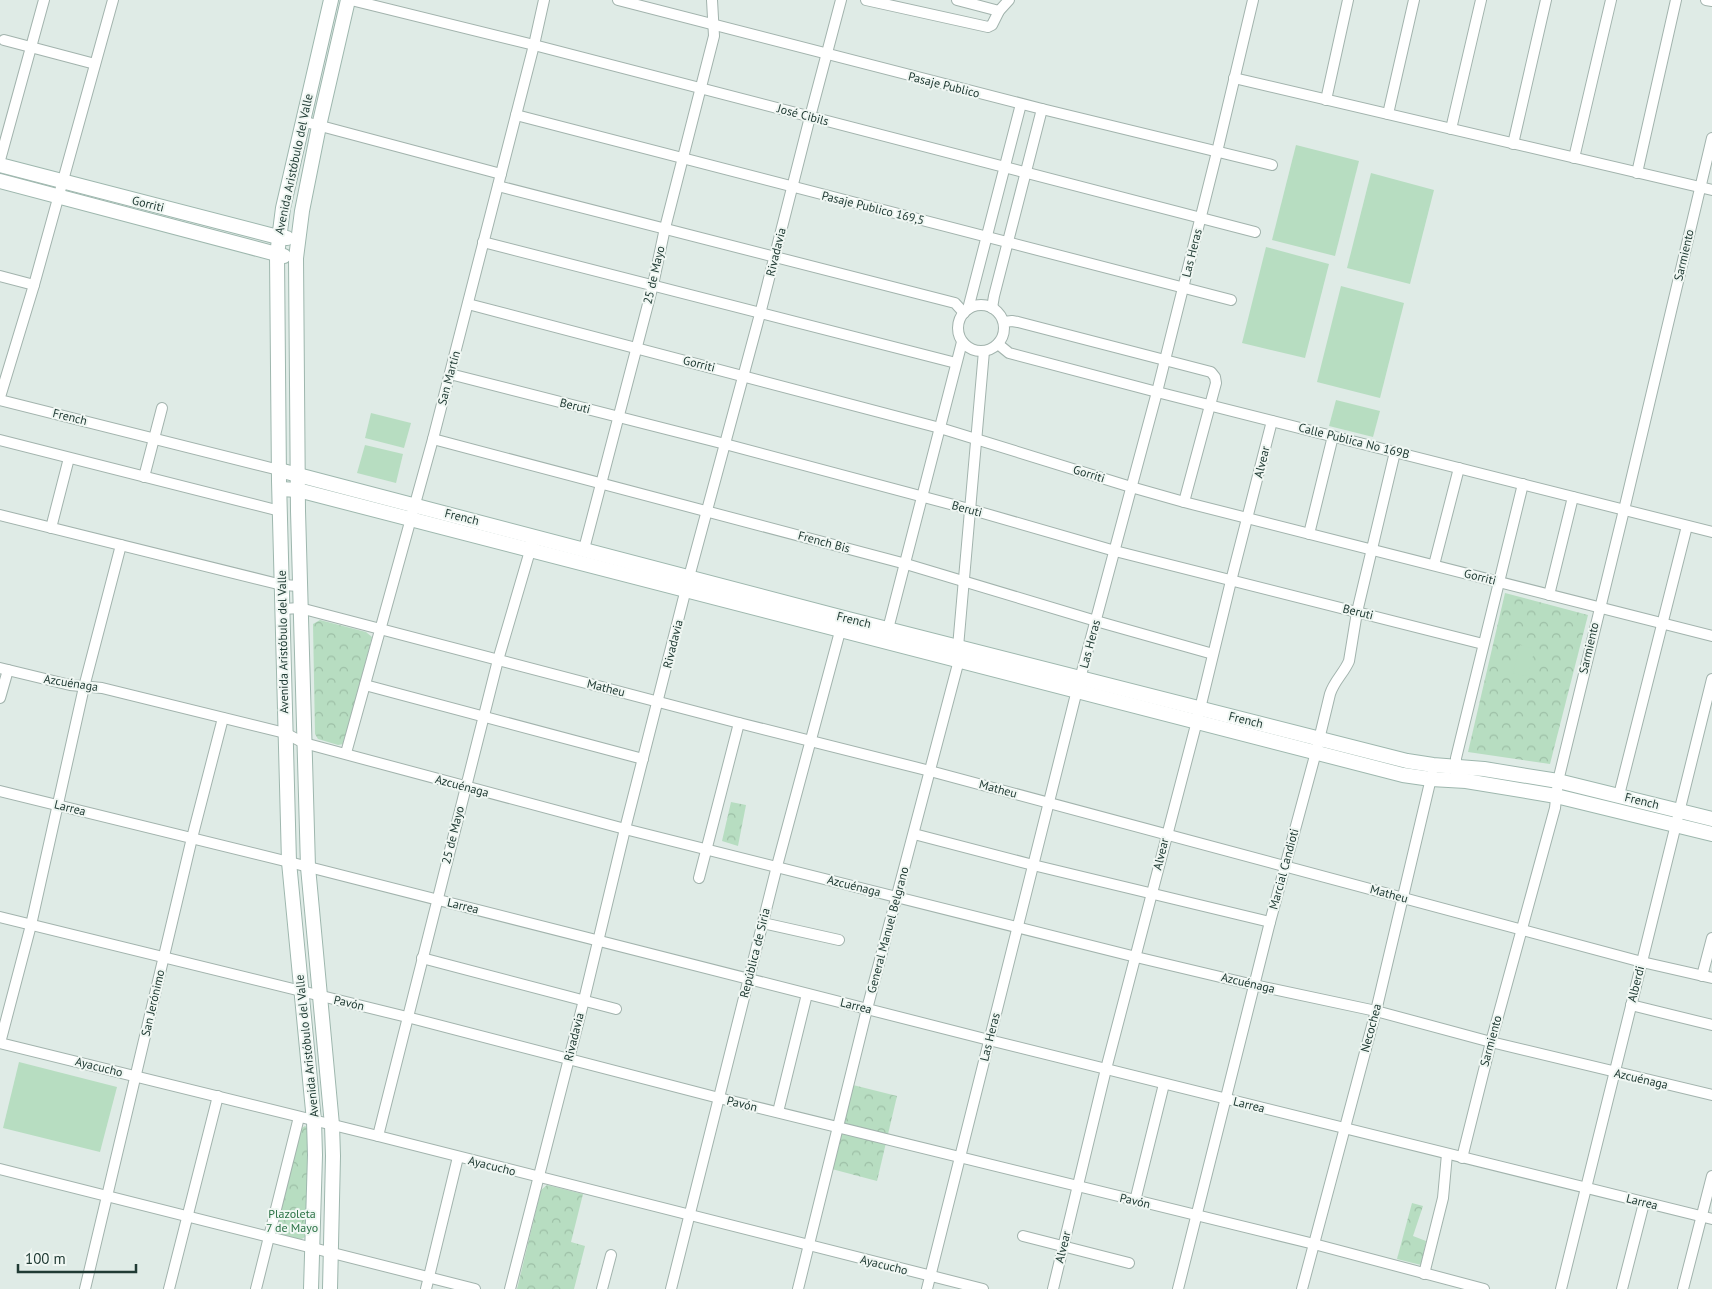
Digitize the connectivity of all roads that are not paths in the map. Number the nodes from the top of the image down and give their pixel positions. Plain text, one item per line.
1 (44, 0) edge
2 (113, 0) edge
3 (331, 0) edge
4 (350, 0) edge
5 (544, 0) edge
6 (618, 0) edge
7 (712, 0) edge
8 (841, 0) edge
9 (866, 0) edge
10 (957, 0) edge
11 (1009, 0) edge
12 (1253, 0) edge
13 (1348, 0) edge
14 (1414, 0) edge
15 (1481, 0) edge
16 (1546, 0) edge
17 (1611, 0) edge
18 (1676, 0) edge
19 (1706, 0) edge
20 (1712, 1) edge
21 (998, 11) junction
22 (713, 25) junction
23 (4, 40) dead end
24 (31, 46) junction
25 (534, 46) junction
26 (827, 55) junction
27 (95, 64) junction
28 (1234, 78) junction
29 (702, 89) junction
30 (1326, 100) junction
31 (1021, 104) junction
32 (1042, 109) junction
33 (1388, 114) junction
34 (516, 115) junction
35 (810, 117) junction
36 (302, 121) junction
37 (319, 126) junction
38 (1452, 129) junction
39 (1712, 138) edge
40 (1513, 144) junction
41 (1218, 152) junction
42 (683, 158) junction
43 (1574, 158) junction
44 (0, 160) edge
45 (0, 165) edge
46 (1272, 165) dead end
47 (1004, 167) junction
48 (1026, 172) junction
49 (1637, 173) junction
50 (501, 174) junction
51 (62, 182) junction
52 (1, 184) edge
53 (498, 186) junction
54 (792, 187) junction
55 (1700, 188) junction
56 (1712, 190) edge
57 (57, 197) junction
58 (1201, 218) junction
59 (665, 228) junction
60 (1255, 232) dead end
61 (986, 237) junction
62 (278, 238) junction
63 (297, 238) junction
64 (484, 242) junction
65 (1007, 243) junction
66 (277, 255) junction
67 (296, 258) junction
68 (774, 258) junction
69 (0, 276) edge
70 (34, 285) junction
71 (653, 285) junction
72 (1183, 288) junction
73 (1231, 300) dead end
74 (468, 304) junction
75 (992, 308) junction
76 (966, 311) junction
77 (760, 314) junction
78 (1004, 322) junction
79 (962, 342) junction
80 (998, 344) junction
81 (636, 348) junction
82 (984, 351) junction
83 (1165, 360) junction
84 (956, 363) junction
85 (450, 374) junction
86 (744, 376) junction
87 (1157, 392) junction
88 (0, 398) edge
89 (1210, 405) junction
90 (162, 408) dead end
91 (618, 418) junction
92 (1272, 421) junction
93 (940, 428) junction
94 (1333, 436) junction
95 (155, 438) junction
96 (433, 439) junction
97 (976, 439) junction
98 (0, 440) edge
99 (725, 444) junction
100 (1395, 452) junction
101 (69, 458) junction
102 (1459, 468) junction
103 (279, 470) junction
104 (298, 474) junction
105 (144, 477) junction
106 (602, 483) junction
107 (1523, 484) junction
108 (1131, 487) junction
109 (280, 489) junction
110 (298, 490) junction
111 (922, 496) junction
112 (1573, 497) junction
113 (1184, 502) junction
114 (414, 505) junction
115 (969, 509) junction
116 (1624, 510) junction
117 (280, 511) junction
118 (708, 511) junction
119 (0, 515) edge
120 (1248, 518) junction
121 (410, 519) junction
122 (1687, 526) junction
123 (51, 528) junction
124 (1712, 532) edge
125 (1309, 534) junction
126 (534, 536) junction
127 (121, 545) junction
128 (584, 549) junction
129 (530, 550) junction
130 (1371, 550) junction
131 (1115, 551) junction
132 (906, 564) junction
133 (1434, 565) junction
134 (1231, 581) junction
135 (964, 582) junction
136 (1498, 582) junction
137 (688, 584) junction
138 (282, 585) junction
139 (300, 586) junction
140 (1549, 595) junction
141 (1599, 607) junction
142 (300, 608) junction
143 (282, 609) junction
144 (1357, 612) junction
145 (1096, 621) junction
146 (1662, 623) junction
147 (842, 624) junction
148 (380, 629) junction
149 (888, 629) junction
150 (1712, 636) edge
151 (1483, 644) junction
152 (959, 654) junction
153 (1212, 654) junction
154 (498, 660) junction
155 (4, 669) edge
156 (1712, 679) edge
157 (1079, 684) junction
158 (364, 685) junction
159 (84, 687) junction
160 (0, 698) edge
161 (659, 701) junction
162 (1198, 715) junction
163 (483, 716) junction
164 (223, 718) junction
165 (739, 723) junction
166 (285, 733) junction
167 (811, 741) junction
168 (304, 743) junction
169 (1318, 746) junction
170 (346, 753) junction
171 (643, 759) junction
172 (930, 771) junction
173 (1432, 772) junction
174 (1456, 774) junction
175 (1558, 781) junction
176 (465, 787) junction
177 (0, 791) edge
178 (1619, 795) junction
179 (1556, 796) junction
180 (1050, 802) junction
181 (59, 806) junction
182 (1680, 811) junction
183 (1712, 819) edge
184 (1676, 826) junction
185 (625, 829) junction
186 (914, 834) junction
187 (1166, 834) junction
188 (1712, 834) edge
189 (192, 838) junction
190 (706, 848) junction
191 (289, 862) junction
192 (1033, 865) junction
193 (777, 866) junction
194 (1284, 866) junction
195 (308, 867) junction
196 (699, 878) dead end
197 (1151, 893) junction
198 (897, 897) junction
199 (1404, 898) junction
200 (437, 899) junction
201 (0, 916) edge
202 (1270, 922) junction
203 (763, 923) junction
204 (32, 924) junction
205 (1017, 927) junction
206 (1522, 930) junction
207 (1712, 938) edge
208 (598, 940) junction
209 (839, 940) dead end
210 (164, 957) junction
211 (1136, 957) junction
212 (422, 958) junction
213 (1642, 962) junction
214 (1707, 977) edge
215 (749, 979) junction
216 (1254, 985) junction
217 (301, 991) junction
218 (807, 994) junction
219 (320, 996) junction
220 (584, 1000) junction
221 (1631, 1005) junction
222 (616, 1009) dead end
223 (867, 1009) junction
224 (1376, 1010) junction
225 (406, 1017) junction
226 (1712, 1026) edge
227 (989, 1040) junction
228 (1491, 1042) junction
229 (0, 1043) edge
230 (569, 1058) junction
231 (1106, 1069) junction
232 (1614, 1072) junction
233 (135, 1076) junction
234 (1164, 1084) junction
235 (1712, 1095) edge
236 (218, 1096) junction
237 (719, 1098) junction
238 (1225, 1099) junction
239 (778, 1112) junction
240 (299, 1117) junction
241 (314, 1121) junction
242 (332, 1125) junction
243 (838, 1127) junction
244 (1344, 1128) junction
245 (378, 1136) junction
246 (1447, 1154) junction
247 (458, 1157) junction
248 (960, 1157) junction
249 (1462, 1158) junction
250 (0, 1169) edge
251 (1712, 1176) edge
252 (538, 1178) junction
253 (1078, 1187) junction
254 (1586, 1188) junction
255 (108, 1196) junction
256 (1135, 1201) junction
257 (1644, 1203) junction
258 (1196, 1215) junction
259 (188, 1216) junction
260 (690, 1216) junction
261 (1701, 1217) junction
262 (1712, 1219) edge
263 (268, 1236) junction
264 (1023, 1236) dead end
265 (1314, 1244) junction
266 (808, 1245) junction
267 (1064, 1246) junction
268 (312, 1248) junction
269 (331, 1252) junction
270 (611, 1255) dead end
271 (1129, 1263) dead end
272 (1424, 1274) junction
273 (930, 1276) junction
274 (429, 1278) junction
275 (1454, 1286) edge
276 (85, 1289) edge
277 (169, 1289) edge
278 (256, 1289) edge
279 (311, 1289) edge
280 (330, 1289) edge
281 (426, 1289) edge
282 (475, 1289) edge
283 (510, 1289) edge
284 (602, 1289) edge
285 (671, 1289) edge
286 (798, 1289) edge
287 (927, 1289) edge
288 (983, 1289) edge
289 (1053, 1289) edge
290 (1178, 1289) edge
291 (1302, 1289) edge
292 (1484, 1289) edge
293 (1561, 1289) edge
294 (1622, 1289) edge
295 (1683, 1289) edge

1 - 24 street
2 - 27 street
3 - 36 main road, Avenida Aristóbulo del Valle
4 - 25 street, José Cibils
4 - 37 main road, Avenida Aristóbulo del Valle
5 - 25 street, San Martín
6 - 22 street, Pasaje Publico
7 - 22 street, 25 de Mayo
8 - 26 street, Rivadavia
9 - 21 street
10 - 21 street
11 - 21 street
12 - 28 street, Las Heras
13 - 30 street
14 - 33 street
15 - 38 street
16 - 40 street
17 - 43 street
18 - 49 street
19 - 20 street
22 - 26 street, Pasaje Publico
22 - 29 street, 25 de Mayo
23 - 24 street
24 - 27 street
24 - 44 street
25 - 29 street, José Cibils
25 - 34 street, San Martín
26 - 31 street, Pasaje Publico
26 - 35 street, Rivadavia
27 - 51 street
28 - 30 street
28 - 41 street, Las Heras
29 - 35 street, José Cibils
29 - 42 street, 25 de Mayo
30 - 33 street
31 - 32 street, Pasaje Publico
31 - 47 street
32 - 41 street, Pasaje Publico
32 - 48 street
33 - 38 street
34 - 42 street, Pasaje Publico 169,5
34 - 50 street, San Martín
35 - 47 street, José Cibils
35 - 54 street, Rivadavia
36 - 37 street
36 - 62 main road, Avenida Aristóbulo del Valle
37 - 50 street
37 - 63 main road, Avenida Aristóbulo del Valle
38 - 40 street
39 - 55 street, Sarmiento
40 - 43 street
41 - 46 street, Pasaje Publico
41 - 58 street, Las Heras
42 - 54 street, Pasaje Publico 169,5
42 - 59 street, 25 de Mayo
43 - 49 street
45 - 51 main road, Gorriti
47 - 48 street, José Cibils
47 - 61 street
48 - 58 street, José Cibils
48 - 65 street
49 - 55 street
50 - 53 street, San Martín
51 - 57 street
51 - 62 main road, Gorriti
52 - 57 main road, Gorriti
53 - 59 street
53 - 64 street, San Martín
54 - 61 street, Pasaje Publico 169,5
54 - 68 street, Rivadavia
55 - 56 street
55 - 116 street, Sarmiento
57 - 66 main road, Gorriti
57 - 70 street
58 - 60 street, José Cibils
58 - 72 street, Las Heras
59 - 68 street
59 - 71 street, 25 de Mayo
61 - 65 street, Pasaje Publico 169,5
61 - 76 street
62 - 63 main road, Gorriti
62 - 66 main road, Avenida Aristóbulo del Valle
63 - 67 main road, Avenida Aristóbulo del Valle
64 - 71 street
64 - 74 street, San Martín
65 - 72 street, Pasaje Publico 169,5
65 - 75 street
66 - 67 main road, Gorriti
66 - 103 main road, Avenida Aristóbulo del Valle
67 - 104 main road, Avenida Aristóbulo del Valle
68 - 76 street
68 - 77 street, Rivadavia
69 - 70 street
70 - 88 street
71 - 77 street
71 - 81 street, 25 de Mayo
72 - 73 street, Pasaje Publico 169,5
72 - 83 street, Las Heras
74 - 81 street, Gorriti
74 - 85 street, San Martín
75 - 76 street
75 - 78 street
76 - 79 street
77 - 84 street
77 - 86 street, Rivadavia
78 - 80 street
78 - 83 street
79 - 82 street
79 - 84 street
80 - 82 street
80 - 87 street, Calle Publica No 169B
81 - 86 street, Gorriti
81 - 91 street, 25 de Mayo
82 - 97 street
83 - 87 street, Las Heras
83 - 89 street
84 - 93 street
85 - 91 street, Beruti
85 - 96 street, San Martín
86 - 93 street, Gorriti
86 - 99 street, Rivadavia
87 - 89 street, Calle Publica No 169B
87 - 108 street, Las Heras
88 - 95 street, French
89 - 92 street, Calle Publica No 169B
89 - 113 street
90 - 95 street
91 - 99 street, Beruti
91 - 106 street, 25 de Mayo
92 - 94 street, Calle Publica No 169B
92 - 120 street, Alvear
93 - 97 street, Gorriti
93 - 111 street
94 - 100 street, Calle Publica No 169B
94 - 125 street
95 - 103 street, French
95 - 105 street
96 - 106 street, French Bis
96 - 114 street, San Martín
97 - 108 street, Gorriti
97 - 115 street
98 - 101 street
99 - 111 street, Beruti
99 - 118 street, Rivadavia
100 - 102 street, Calle Publica No 169B
100 - 130 street, Marcial Candioti
101 - 105 street
101 - 123 street
102 - 107 street, Calle Publica No 169B
102 - 133 street
103 - 104 main road, French
103 - 109 main road, Avenida Aristóbulo del Valle
104 - 110 main road, Avenida Aristóbulo del Valle
104 - 114 main road, French
105 - 117 street
106 - 118 street, French Bis
106 - 128 street, 25 de Mayo
107 - 112 street, Calle Publica No 169B
107 - 136 street
108 - 113 street, Gorriti
108 - 131 street, Las Heras
109 - 110 main road, French
109 - 117 main road, Avenida Aristóbulo del Valle
110 - 121 main road, French
110 - 139 main road, Avenida Aristóbulo del Valle
111 - 115 street, Beruti
111 - 132 street
112 - 116 street, Calle Publica No 169B
112 - 140 street
113 - 120 street, Gorriti
114 - 121 street, San Martín
114 - 126 main road, French
115 - 131 street, Beruti
115 - 135 street
116 - 122 street, Calle Publica No 169B
116 - 141 street, Sarmiento
117 - 138 main road, Avenida Aristóbulo del Valle
118 - 132 street, French Bis
118 - 137 street, Rivadavia
119 - 123 street
120 - 125 street, Gorriti
120 - 134 street, Alvear
121 - 129 main road, French
121 - 148 street, San Martín
122 - 124 street, Calle Publica No 169B
122 - 146 street
123 - 127 street
125 - 130 street, Gorriti
126 - 128 main road, French
126 - 129 street, 25 de Mayo
127 - 138 street
127 - 159 street
128 - 137 main road, French
129 - 137 main road, French
129 - 154 street, 25 de Mayo
130 - 133 street, Gorriti
130 - 144 street, Marcial Candioti
131 - 134 street, Beruti
131 - 145 street, Las Heras
132 - 135 street, French Bis
132 - 149 street
133 - 136 street, Gorriti
134 - 144 street, Beruti
134 - 153 street, Alvear
135 - 145 street, French Bis
135 - 152 street
136 - 140 street, Gorriti
136 - 151 street
137 - 147 main road, French
137 - 161 street, Rivadavia
138 - 139 street
138 - 143 main road, Avenida Aristóbulo del Valle
139 - 142 main road, Avenida Aristóbulo del Valle
140 - 141 street, Gorriti
141 - 146 street, Gorriti
141 - 175 street, Sarmiento
142 - 143 street, Matheu
142 - 148 street, Matheu
142 - 168 main road, Avenida Aristóbulo del Valle
143 - 166 main road, Avenida Aristóbulo del Valle
144 - 151 street, Beruti
144 - 169 street, Marcial Candioti
145 - 153 street, French Bis
145 - 157 street, Las Heras
146 - 150 street, Gorriti
146 - 178 street
147 - 149 main road, French
147 - 152 main road, French
147 - 167 street, República de Siria
148 - 154 street, Matheu
148 - 158 street, San Martín
149 - 152 main road, French
151 - 174 street
152 - 157 main road, French
152 - 172 street, General Manuel Belgrano
153 - 162 street, Alvear
154 - 161 street, Matheu
154 - 163 street, 25 de Mayo
155 - 159 street, Azcuénaga
155 - 160 street
156 - 182 street, Alberdi
157 - 162 main road, French
157 - 180 street, Las Heras
158 - 163 street
158 - 170 street, San Martín
159 - 164 street, Azcuénaga
159 - 181 street
161 - 165 street, Matheu
161 - 171 street, Rivadavia
162 - 169 main road, French
162 - 187 street, Alvear
163 - 171 street
163 - 176 street, 25 de Mayo
164 - 166 street, Azcuénaga
164 - 189 street, San Jerónimo
165 - 167 street, Matheu
165 - 190 street
166 - 168 street, Azcuénaga
166 - 191 main road, Avenida Aristóbulo del Valle
167 - 172 street, Matheu
167 - 193 street, República de Siria
168 - 170 street, Azcuénaga
168 - 195 main road, Avenida Aristóbulo del Valle
169 - 173 main road, French
169 - 194 street, Marcial Candioti
170 - 176 street, Azcuénaga
171 - 185 street, Rivadavia
172 - 180 street, Matheu
172 - 186 street, General Manuel Belgrano
173 - 174 main road, French
173 - 199 street, Necochea
174 - 175 main road, French
174 - 179 main road, French
175 - 178 main road, French
175 - 179 street, Sarmiento
176 - 185 street, Azcuénaga
176 - 200 street, 25 de Mayo
177 - 181 street, Larrea
178 - 182 main road, French
179 - 184 main road, French
179 - 206 street, Sarmiento
180 - 187 street, Matheu
180 - 192 street, Las Heras
181 - 189 street, Larrea
181 - 204 street
182 - 183 main road, French
182 - 184 street, Alberdi
184 - 188 main road, French
184 - 213 street, Alberdi
185 - 190 street, Azcuénaga
185 - 208 street, Rivadavia
186 - 192 street
186 - 198 street, General Manuel Belgrano
187 - 194 street, Matheu
187 - 197 street, Alvear
189 - 191 street, Larrea
189 - 210 street, San Jerónimo
190 - 193 street, Azcuénaga
190 - 196 street
191 - 195 street, Larrea
191 - 217 main road, Avenida Aristóbulo del Valle
192 - 197 street
192 - 205 street, Las Heras
193 - 198 street, Azcuénaga
193 - 203 street, República de Siria
194 - 199 street, Matheu
194 - 202 street, Marcial Candioti
195 - 200 street, Larrea
195 - 219 main road, Avenida Aristóbulo del Valle
197 - 202 street
197 - 211 street, Alvear
198 - 205 street, Azcuénaga
198 - 223 street, General Manuel Belgrano
199 - 206 street, Matheu
199 - 224 street, Necochea
200 - 208 street, Larrea
200 - 212 street, 25 de Mayo
201 - 204 street, Pavón
202 - 216 street, Marcial Candioti
203 - 209 street
203 - 215 street, República de Siria
204 - 210 street, Pavón
204 - 229 street
205 - 211 street, Azcuénaga
205 - 227 street, Las Heras
206 - 213 street, Matheu
206 - 228 street, Sarmiento
207 - 214 street
208 - 215 street, Larrea
208 - 220 street, Rivadavia
210 - 217 street, Pavón
210 - 233 street, San Jerónimo
211 - 216 street, Azcuénaga
211 - 231 street, Alvear
212 - 220 street
212 - 225 street, 25 de Mayo
213 - 214 street, Matheu
213 - 221 street, Alberdi
215 - 218 street, Larrea
215 - 237 street, República de Siria
216 - 224 street, Azcuénaga
216 - 238 street, Marcial Candioti
217 - 219 street, Pavón
217 - 241 main road, Avenida Aristóbulo del Valle
218 - 223 street, Larrea
218 - 239 street
219 - 225 street, Pavón
219 - 242 main road, Avenida Aristóbulo del Valle
220 - 222 street
220 - 230 street, Rivadavia
221 - 226 street
221 - 232 street, Alberdi
223 - 227 street, Larrea
223 - 243 street, General Manuel Belgrano
224 - 228 street, Azcuénaga
224 - 244 street, Necochea
225 - 230 street, Pavón
225 - 245 street, 25 de Mayo
227 - 231 street, Larrea
227 - 248 street, Las Heras
228 - 232 street, Azcuénaga
228 - 249 street, Sarmiento
229 - 233 street, Ayacucho
230 - 237 street, Pavón
230 - 252 street, Rivadavia
231 - 234 street, Larrea
231 - 253 street, Alvear
232 - 235 street, Azcuénaga
232 - 254 street, Alberdi
233 - 236 street, Ayacucho
233 - 255 street, San Jerónimo
234 - 238 street, Larrea
234 - 256 street
236 - 240 street, Ayacucho
236 - 259 street
237 - 239 street, Pavón
237 - 260 street, República de Siria
238 - 244 street, Larrea
238 - 258 street, Marcial Candioti
239 - 243 street, Pavón
240 - 241 street, Ayacucho
240 - 263 street
241 - 242 street, Ayacucho
241 - 268 main road, Avenida Aristóbulo del Valle
242 - 245 street, Ayacucho
242 - 269 main road, Avenida Aristóbulo del Valle
243 - 248 street, Pavón
243 - 266 street, General Manuel Belgrano
244 - 246 street, Larrea
244 - 265 street, Necochea
245 - 247 street, Ayacucho
246 - 249 street, Larrea
246 - 272 street
247 - 252 street, Ayacucho
247 - 274 street
248 - 253 street, Pavón
248 - 273 street, Las Heras
249 - 254 street, Larrea
250 - 255 street
251 - 261 street
252 - 260 street, Ayacucho
252 - 283 street, Rivadavia
253 - 256 street, Pavón
253 - 267 street, Alvear
254 - 257 street, Larrea
254 - 293 street, Alberdi
255 - 259 street
255 - 276 street, San Jerónimo
256 - 258 street, Pavón
257 - 261 street, Larrea
257 - 294 street
258 - 265 street, Pavón
258 - 290 street, Marcial Candioti
259 - 263 street
259 - 277 street
260 - 266 street, Ayacucho
260 - 285 street, República de Siria
261 - 262 street, Larrea
261 - 295 street
263 - 268 street
263 - 278 street
264 - 267 street
265 - 272 street, Pavón
265 - 291 street, Necochea
266 - 273 street, Ayacucho
266 - 286 street, General Manuel Belgrano
267 - 271 street
267 - 289 street, Alvear
268 - 269 street
268 - 279 main road, Avenida Aristóbulo del Valle
269 - 274 street
269 - 280 main road, Avenida Aristóbulo del Valle
270 - 284 street
272 - 275 street, Pavón
273 - 287 street, Las Heras
273 - 288 street, Ayacucho
274 - 281 street
274 - 282 street
275 - 292 street, Pavón

